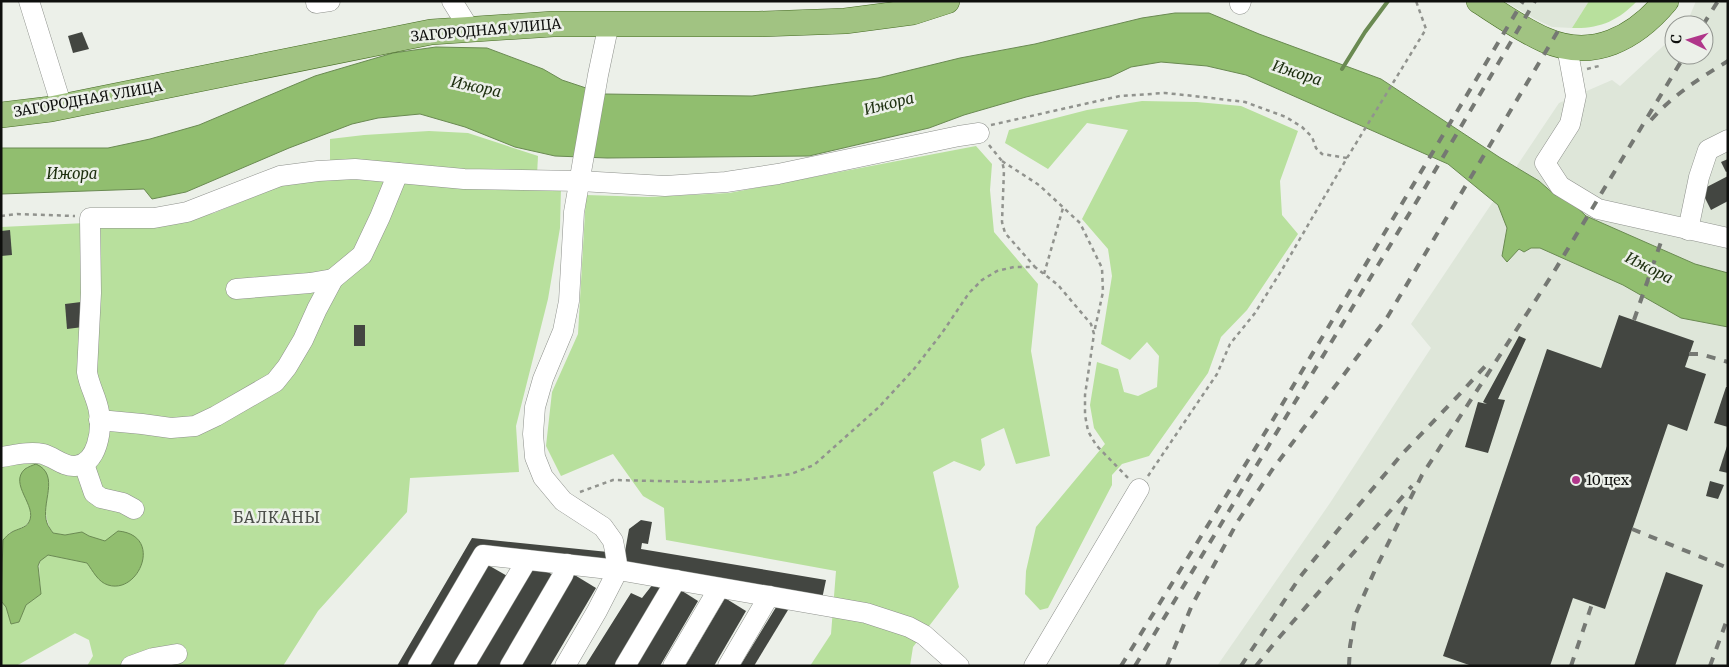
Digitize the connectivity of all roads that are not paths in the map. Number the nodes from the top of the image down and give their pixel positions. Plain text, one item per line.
1 (29, 1) edge
2 (316, 1) edge
3 (330, 1) edge
4 (452, 1) edge
5 (947, 1) edge
6 (1479, 1) edge
7 (1666, 1) edge
8 (609, 23) junction
9 (470, 30) junction
10 (1556, 44) junction
11 (62, 106) junction
12 (1, 114) edge
13 (979, 133) road end
14 (1728, 140) edge
15 (582, 172) junction
16 (398, 173) junction
17 (1688, 230) junction
18 (1728, 238) edge
19 (334, 279) junction
20 (236, 289) dead end
21 (99, 420) junction
22 (1, 457) edge
23 (84, 464) junction
24 (1139, 489) road end
25 (134, 509) dead end
26 (528, 560) junction
27 (567, 564) junction
28 (618, 570) junction
29 (676, 580) junction
30 (719, 588) junction
31 (769, 596) junction
32 (178, 654) dead end
33 (131, 666) edge
34 (418, 666) edge
35 (464, 666) edge
36 (510, 666) edge
37 (565, 666) edge
38 (625, 666) edge
39 (673, 666) edge
40 (728, 666) edge
41 (959, 666) edge
42 (1034, 666) edge

1 - 11 street
2 - 3 street
4 - 9 street
5 - 8 main road, ЗАГОРОДНАЯ УЛИЦА
6 - 10 main road
7 - 10 main road
8 - 9 main road, ЗАГОРОДНАЯ УЛИЦА
8 - 15 street
9 - 11 main road, ЗАГОРОДНАЯ УЛИЦА
10 - 17 street
11 - 12 main road, ЗАГОРОДНАЯ УЛИЦА
13 - 15 street
14 - 17 street
15 - 16 street
15 - 28 street
16 - 19 street
16 - 21 street
17 - 18 street
19 - 20 street
19 - 21 street
21 - 23 street
22 - 23 street
23 - 25 street
24 - 42 street
26 - 27 street
26 - 34 street
26 - 35 street
27 - 28 street
27 - 36 street
28 - 29 street
28 - 37 street
29 - 30 street
29 - 38 street
30 - 31 street
30 - 39 street
31 - 40 street
31 - 41 street
32 - 33 street

